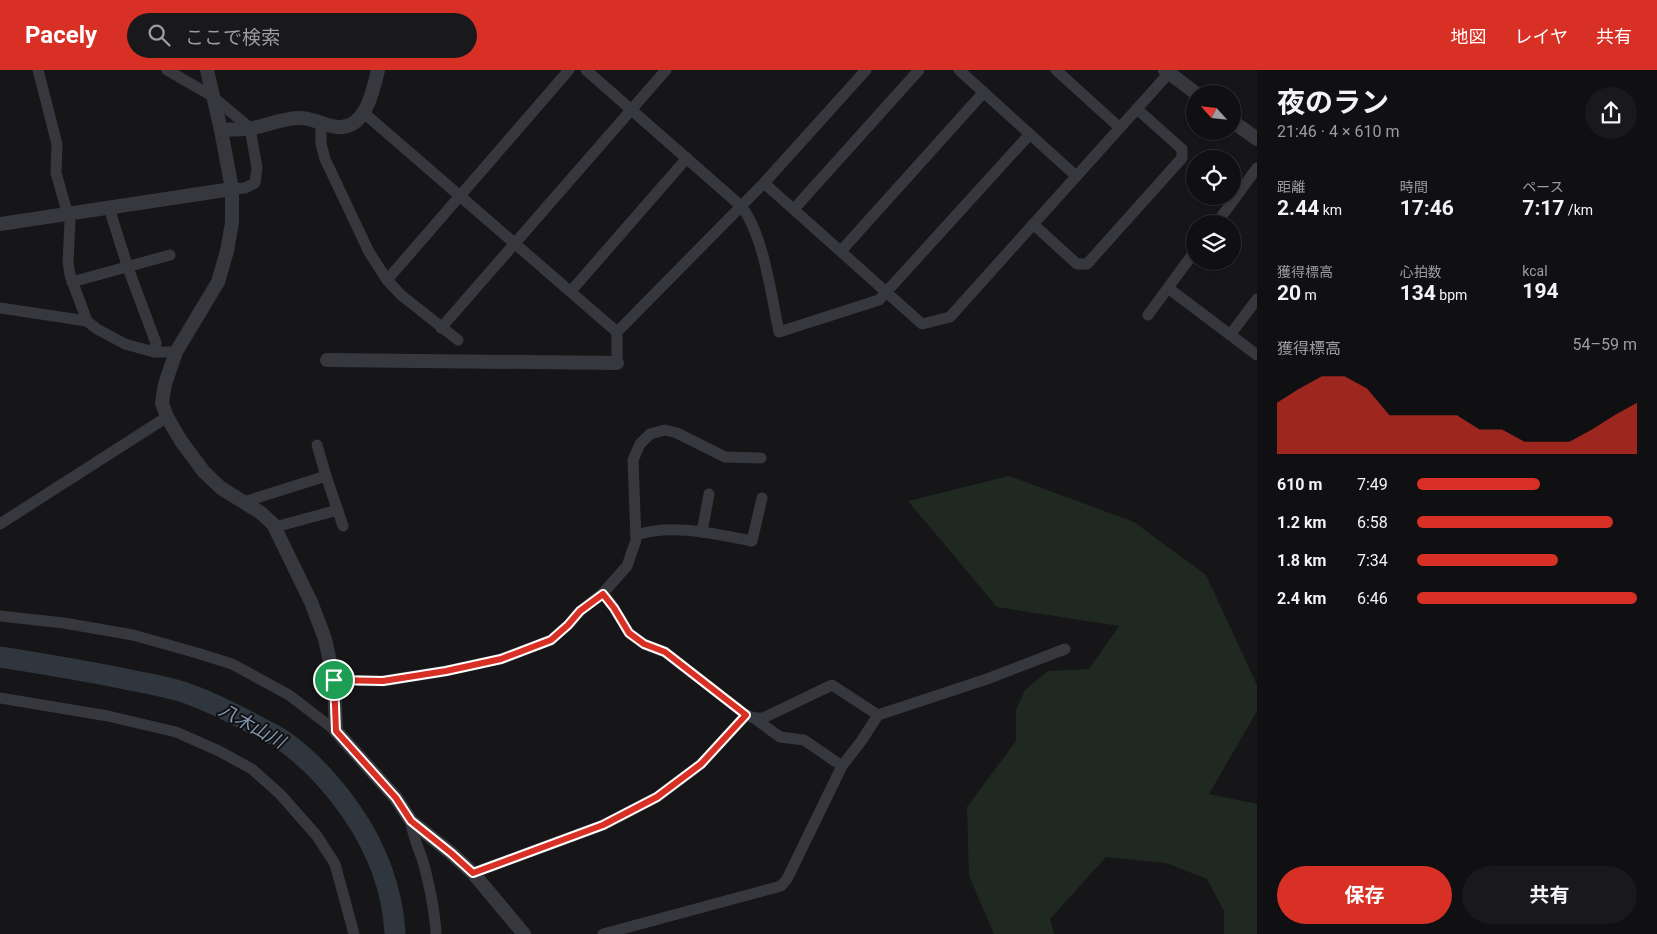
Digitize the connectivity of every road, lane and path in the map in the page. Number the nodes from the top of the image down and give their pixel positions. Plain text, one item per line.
1 (38, 70) edge
2 (167, 70) edge
3 (207, 70) edge
4 (378, 70) edge
5 (570, 70) edge
6 (586, 70) edge
7 (666, 70) edge
8 (866, 70) edge
9 (919, 70) edge
10 (959, 70) edge
11 (1056, 70) edge
12 (1167, 71) edge
13 (1186, 86) edge
14 (984, 92) junction
15 (212, 96) junction
16 (1137, 109) junction
17 (631, 110) junction
18 (364, 112) junction
19 (321, 123) junction
20 (1241, 127) edge
21 (250, 128) junction
22 (1120, 128) junction
23 (221, 130) junction
24 (1030, 134) junction
25 (1257, 139) edge
26 (687, 158) junction
27 (1257, 168) edge
28 (1076, 176) junction
29 (764, 183) junction
30 (232, 189) junction
31 (459, 196) junction
32 (741, 206) junction
33 (110, 208) junction
34 (794, 209) junction
35 (68, 214) junction
36 (1223, 215) edge
37 (0, 224) edge
38 (1033, 224) junction
39 (514, 245) junction
40 (841, 252) junction
41 (170, 255) dead end
42 (1186, 263) edge
43 (128, 268) junction
44 (387, 280) junction
45 (72, 282) junction
46 (1168, 288) junction
47 (571, 291) junction
48 (887, 294) junction
49 (1257, 299) edge
50 (0, 308) edge
51 (1148, 315) dead end
52 (87, 321) junction
53 (441, 328) junction
54 (617, 332) junction
55 (1230, 335) junction
56 (458, 340) dead end
57 (154, 352) junction
58 (176, 352) junction
59 (1257, 355) edge
60 (326, 360) dead end
61 (617, 363) joint
62 (167, 417) junction
63 (317, 445) dead end
64 (761, 458) dead end
65 (326, 476) junction
66 (709, 494) dead end
67 (762, 498) dead end
68 (244, 502) junction
69 (338, 510) junction
70 (0, 524) edge
71 (343, 526) dead end
72 (275, 527) junction
73 (702, 532) junction
74 (636, 535) junction
75 (603, 594) junction
76 (0, 616) edge
77 (1065, 649) dead end
78 (334, 680) junction
79 (0, 698) edge
80 (750, 716) junction
81 (878, 716) junction
82 (336, 731) junction
83 (842, 766) junction
84 (411, 821) junction
85 (473, 873) junction
86 (354, 934) edge
87 (436, 934) edge
88 (524, 934) edge
89 (603, 934) edge

1 - 35 street
2 - 15 street
3 - 15 street
4 - 18 street
5 - 31 street
6 - 17 street
7 - 17 street
8 - 29 street
9 - 34 street
10 - 14 street
11 - 22 street
12 - 13 street
12 - 16 street
14 - 24 street
14 - 40 street
15 - 21 street
15 - 23 street
16 - 22 street
16 - 38 street
17 - 26 street
17 - 39 street
18 - 19 street
18 - 31 street
19 - 21 street
19 - 44 street
20 - 25 street
21 - 23 street
21 - 30 street
22 - 28 street
23 - 30 street
24 - 28 street
24 - 48 street
26 - 32 street
26 - 47 street
27 - 36 street
28 - 38 street
29 - 32 street
29 - 34 street
30 - 33 street
30 - 58 street
31 - 39 street
31 - 44 street
32 - 48 street
32 - 54 street
33 - 35 street
33 - 43 street
34 - 40 street
35 - 37 street
35 - 45 street
38 - 48 street
39 - 47 street
39 - 53 street
40 - 48 street
41 - 43 street
42 - 46 street
43 - 45 street
43 - 57 street
44 - 53 street
45 - 52 street
46 - 51 street
46 - 55 street
47 - 54 street
49 - 55 street
50 - 52 street
52 - 57 street
53 - 56 street
54 - 61 street
55 - 59 street
57 - 58 street
58 - 62 street
60 - 61 street
62 - 68 street
62 - 70 street
63 - 65 street
64 - 74 street
65 - 68 street
65 - 69 street
66 - 73 street
67 - 73 street
68 - 72 street
69 - 71 street
69 - 72 street
72 - 78 street
73 - 74 street
74 - 75 street
75 - 78 street
75 - 80 street
76 - 82 street
77 - 81 street
78 - 82 street
79 - 86 street
80 - 81 street
80 - 83 street
80 - 85 street
81 - 83 street
82 - 84 street
83 - 89 street
84 - 85 street
84 - 87 street
85 - 88 street

